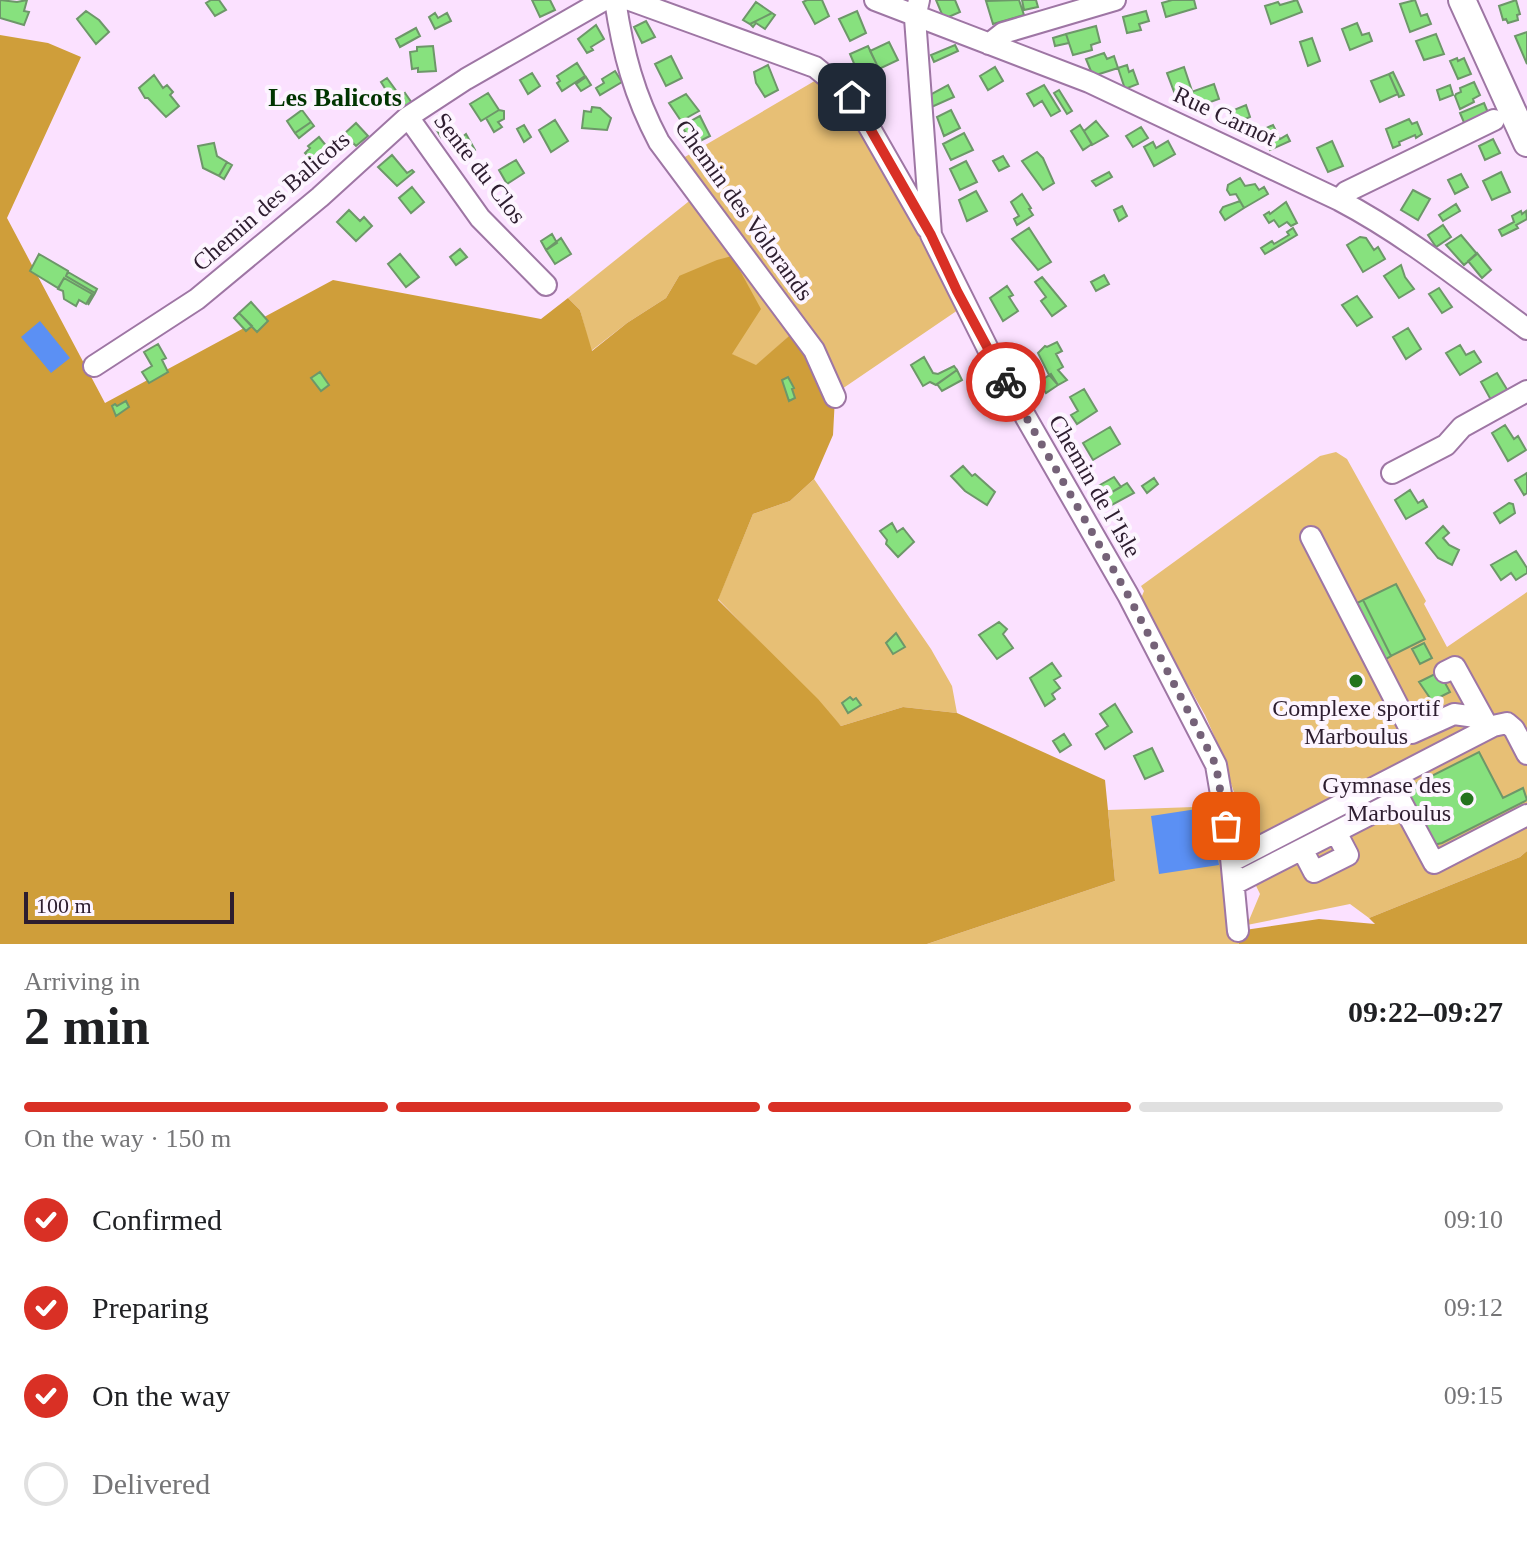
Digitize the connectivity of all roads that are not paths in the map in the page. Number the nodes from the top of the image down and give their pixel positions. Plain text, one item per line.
1 (604, 0) edge
2 (615, 0) edge
3 (630, 0) edge
4 (875, 0) edge
5 (1115, 0) edge
6 (1462, 0) edge
7 (917, 9) edge
8 (989, 44) junction
9 (408, 117) junction
10 (1494, 120) dead end
11 (1527, 143) edge
12 (1339, 200) junction
13 (931, 235) junction
14 (546, 285) dead end
15 (1527, 329) edge
16 (94, 366) dead end
17 (1527, 391) edge
18 (835, 397) dead end
19 (1392, 473) dead end
20 (1311, 537) dead end
21 (1445, 672) dead end
22 (1486, 723) junction
23 (1527, 754) edge
24 (1390, 781) junction
25 (1400, 799) junction
26 (1527, 815) edge
27 (1232, 861) junction
28 (1234, 884) junction
29 (1238, 931) dead end

1 - 9 street, Chemin des Balicots
2 - 18 street, Chemin des Volorands
3 - 13 street
4 - 7 street, Rue Carnot
5 - 8 street
6 - 11 main road
7 - 8 street, Rue Carnot
7 - 13 street, Chemin de l’Isle
8 - 12 street, Rue Carnot
9 - 14 street, Sente du Clos
9 - 16 street, Chemin des Balicots
10 - 12 street
12 - 15 street, Rue Carnot
13 - 27 street, Chemin de l’Isle
17 - 19 street
20 - 22 street
21 - 22 street
22 - 23 street
22 - 24 street
24 - 25 street
24 - 27 street
25 - 26 street
25 - 28 street
27 - 28 street, Chemin de l’Isle
28 - 29 street, Chemin de l’Isle

